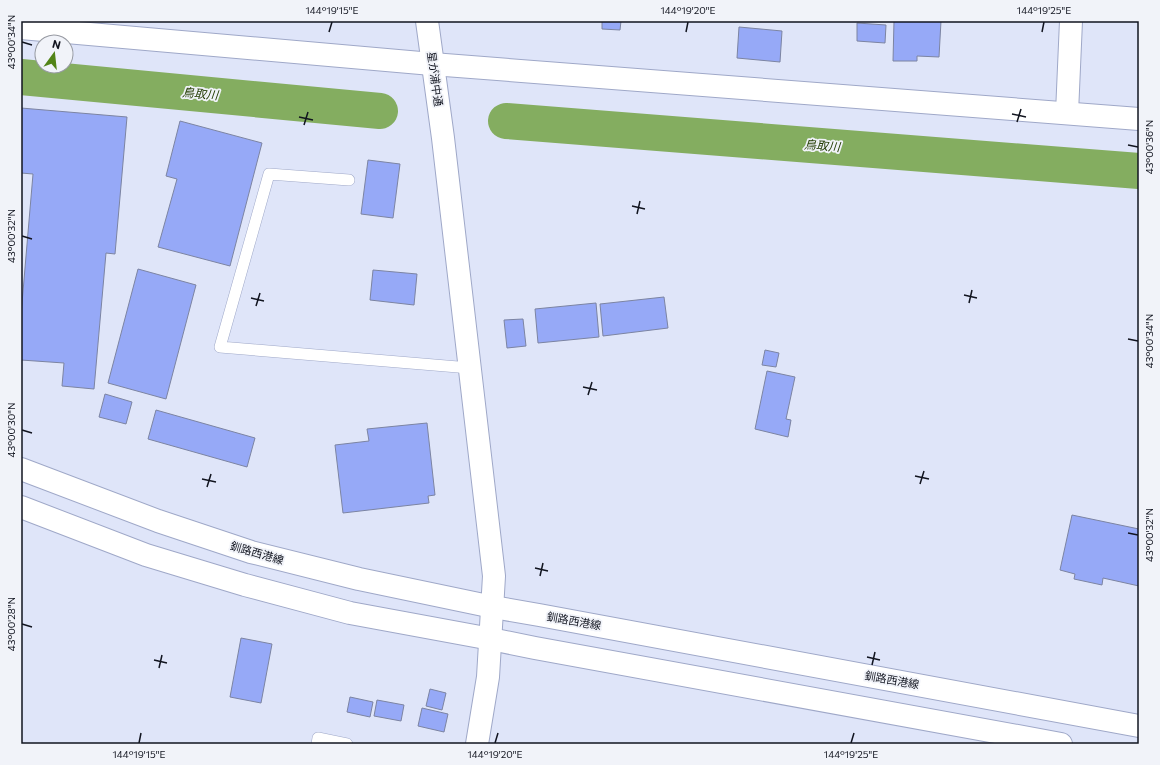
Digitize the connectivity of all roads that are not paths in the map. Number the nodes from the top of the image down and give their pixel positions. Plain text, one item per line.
1 (427, 21) edge
2 (1071, 21) edge
3 (21, 28) edge
4 (432, 64) junction
5 (1067, 113) junction
6 (1139, 119) edge
7 (349, 180) dead end
8 (470, 368) junction
9 (21, 469) edge
10 (21, 507) edge
11 (493, 607) junction
12 (491, 638) junction
13 (1139, 726) edge
14 (317, 744) edge
15 (347, 744) edge
16 (477, 744) edge
17 (1061, 744) edge

1 - 4 main road, 星が浦中通
2 - 5 main road
3 - 4 main road
4 - 5 main road
4 - 8 main road, 星が浦中通
5 - 6 main road
7 - 8 lane
8 - 11 main road, 星が浦中通
9 - 11 main road, 釧路西港線
10 - 12 main road
11 - 12 main road, 星が浦中通
11 - 13 main road, 釧路西港線
12 - 16 main road, 星が浦中通
12 - 17 main road
14 - 15 lane

